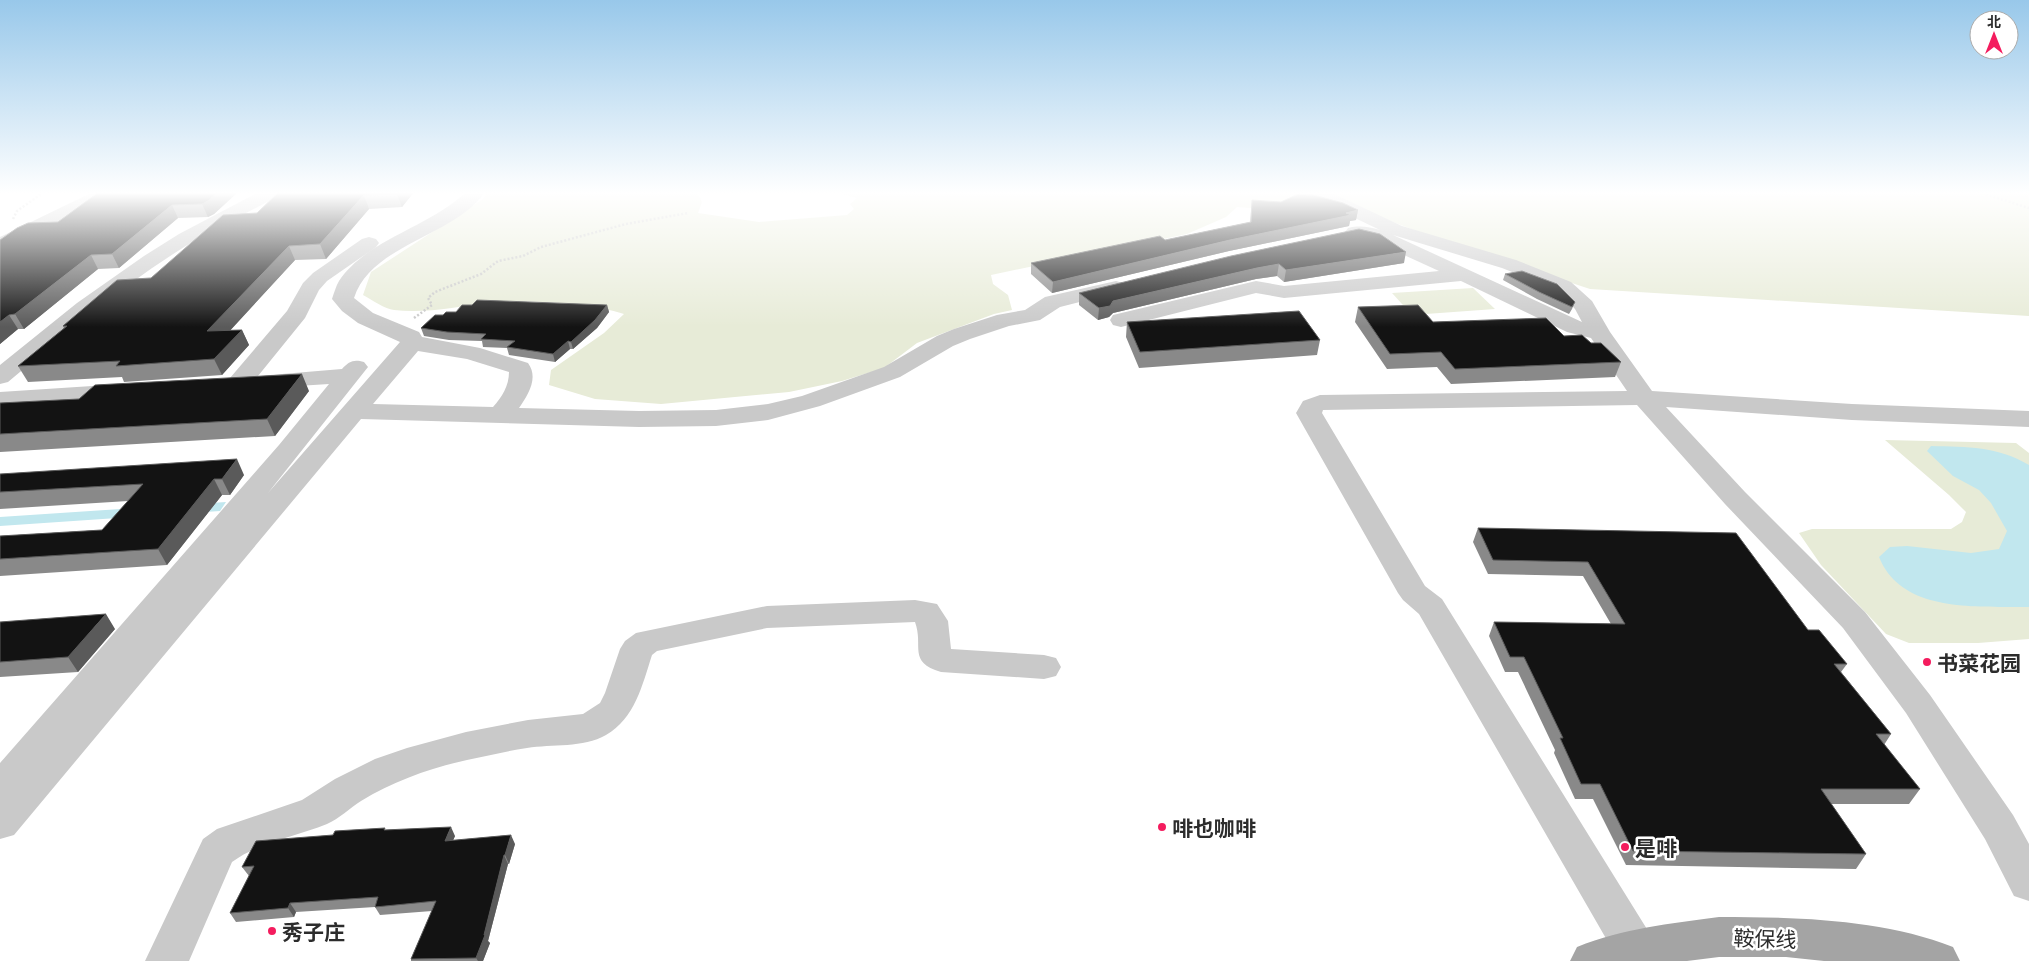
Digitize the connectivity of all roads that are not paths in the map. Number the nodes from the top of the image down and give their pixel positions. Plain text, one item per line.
1 (16, 237) edge
2 (189, 237) edge
3 (381, 237) edge
4 (409, 237) edge
5 (1380, 237) edge
6 (1418, 237) edge
7 (0, 245) edge
8 (1465, 275) junction
9 (1138, 281) edge
10 (1121, 320) dead end
11 (1599, 333) junction
12 (404, 337) junction
13 (0, 377) edge
14 (1607, 381) edge
15 (149, 389) edge
16 (1644, 398) junction
17 (0, 399) edge
18 (1376, 402) junction
19 (355, 411) junction
20 (501, 414) junction
21 (2029, 419) edge
22 (1044, 667) dead end
23 (0, 788) edge
24 (0, 823) edge
25 (2029, 883) edge
26 (1635, 948) junction
27 (167, 961) edge
28 (1592, 961) edge
29 (1938, 961) edge

1 - 7 street
2 - 13 street
3 - 23 street
4 - 12 street
5 - 8 street
6 - 11 street
8 - 10 street
8 - 11 street
9 - 20 street
11 - 16 street
12 - 19 street
12 - 20 street
14 - 18 street
15 - 17 street
16 - 18 street
16 - 21 street
16 - 25 street
18 - 26 street
19 - 20 street
19 - 24 street
22 - 27 street
26 - 28 main road, 鞍保线
26 - 29 main road, 鞍保线

